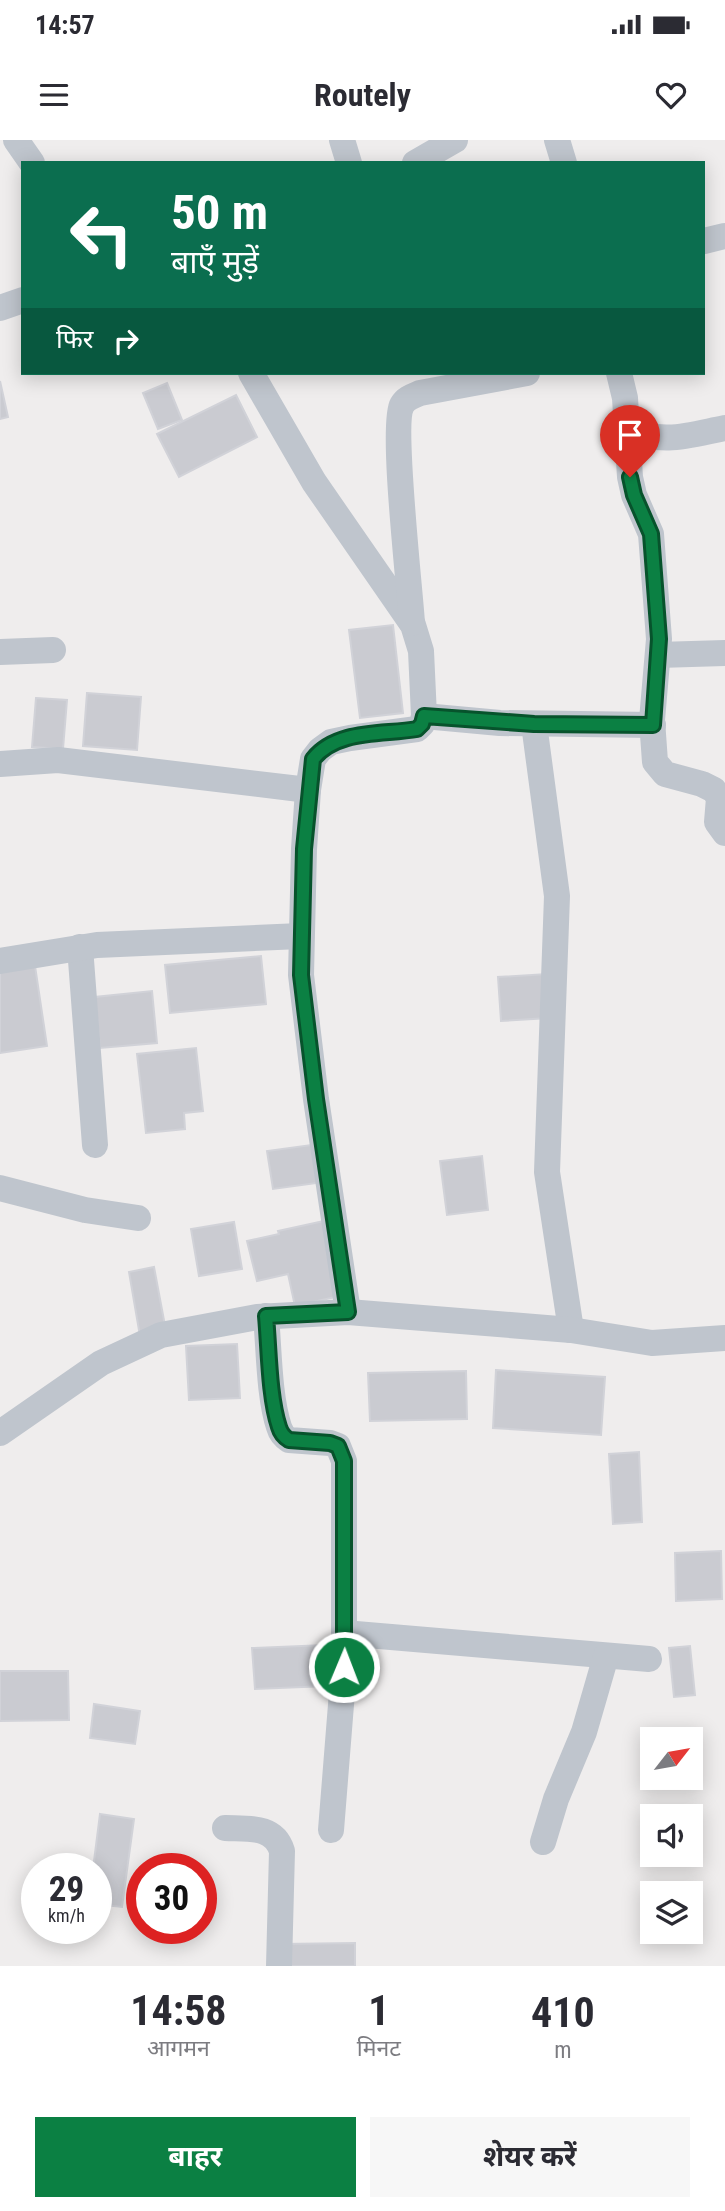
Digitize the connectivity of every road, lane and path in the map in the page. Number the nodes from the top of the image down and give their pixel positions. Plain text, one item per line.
1 (16, 140) edge
2 (342, 140) edge
3 (455, 140) edge
4 (557, 140) edge
5 (31, 161) edge
6 (348, 161) edge
7 (418, 161) edge
8 (563, 161) edge
9 (725, 236) edge
10 (705, 241) edge
11 (21, 301) edge
12 (0, 308) edge
13 (252, 375) edge
14 (516, 375) edge
15 (619, 375) edge
16 (725, 428) edge
17 (627, 429) junction
18 (413, 625) junction
19 (53, 650) dead end
20 (0, 652) edge
21 (725, 653) edge
22 (658, 655) junction
23 (424, 716) junction
24 (534, 724) junction
25 (653, 725) junction
26 (0, 764) edge
27 (308, 790) junction
28 (725, 833) edge
29 (301, 936) junction
30 (79, 947) junction
31 (0, 961) edge
32 (95, 1145) dead end
33 (0, 1188) edge
34 (138, 1218) dead end
35 (348, 1312) junction
36 (266, 1316) junction
37 (571, 1330) junction
38 (725, 1338) edge
39 (0, 1433) edge
40 (344, 1633) junction
41 (606, 1656) junction
42 (649, 1659) dead end
43 (225, 1828) dead end
44 (331, 1830) dead end
45 (543, 1842) dead end
46 (279, 1966) edge

1 - 5 street
2 - 6 street
3 - 7 street
4 - 8 street
9 - 10 street
11 - 12 street
13 - 18 street
14 - 18 street
15 - 17 street
16 - 17 street
17 - 22 street
18 - 23 street
19 - 20 street
21 - 22 street
22 - 25 street
23 - 24 street
23 - 27 street
24 - 25 street
24 - 37 street
25 - 28 street
26 - 27 street
27 - 29 street
29 - 30 street
29 - 35 street
30 - 31 street
30 - 32 street
33 - 34 street
35 - 36 street
35 - 37 street
36 - 39 street
36 - 40 street
37 - 38 street
40 - 41 street
40 - 44 street
41 - 42 street
41 - 45 street
43 - 46 street

